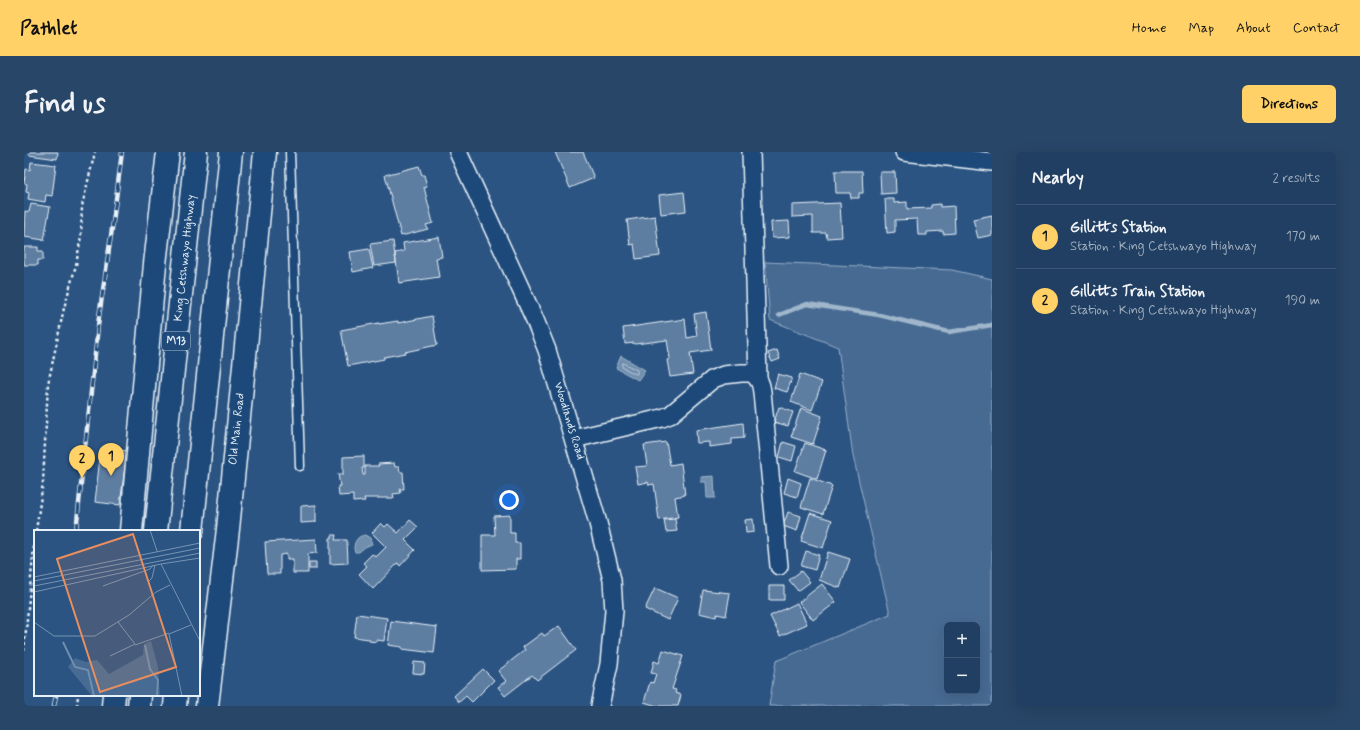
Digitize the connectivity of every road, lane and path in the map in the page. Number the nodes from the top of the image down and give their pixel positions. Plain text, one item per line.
1 (95, 152) edge
2 (168, 152) edge
3 (196, 152) edge
4 (231, 152) edge
5 (265, 152) edge
6 (290, 152) edge
7 (458, 152) edge
8 (751, 152) edge
9 (904, 152) edge
10 (992, 162) edge
11 (758, 378) junction
12 (574, 439) junction
13 (300, 466) dead end
14 (36, 530) edge
15 (131, 530) edge
16 (156, 530) edge
17 (192, 530) edge
18 (34, 546) edge
19 (779, 566) dead end
20 (24, 651) edge
21 (78, 696) edge
22 (114, 696) edge
23 (140, 696) edge
24 (176, 696) edge
25 (77, 706) edge
26 (113, 706) edge
27 (139, 706) edge
28 (174, 706) edge
29 (207, 706) edge
30 (600, 706) edge

1 - 14 path
2 - 15 main road
3 - 16 main road, King Cetshwayo Highway / M13
4 - 17 main road
5 - 29 main road, Old Main Road
6 - 13 lane
7 - 12 street, Woodlands Road
8 - 11 street
9 - 10 street
11 - 12 street
11 - 19 street
12 - 30 street, Woodlands Road
18 - 20 path
21 - 25 path
22 - 26 main road
23 - 27 main road
24 - 28 main road

